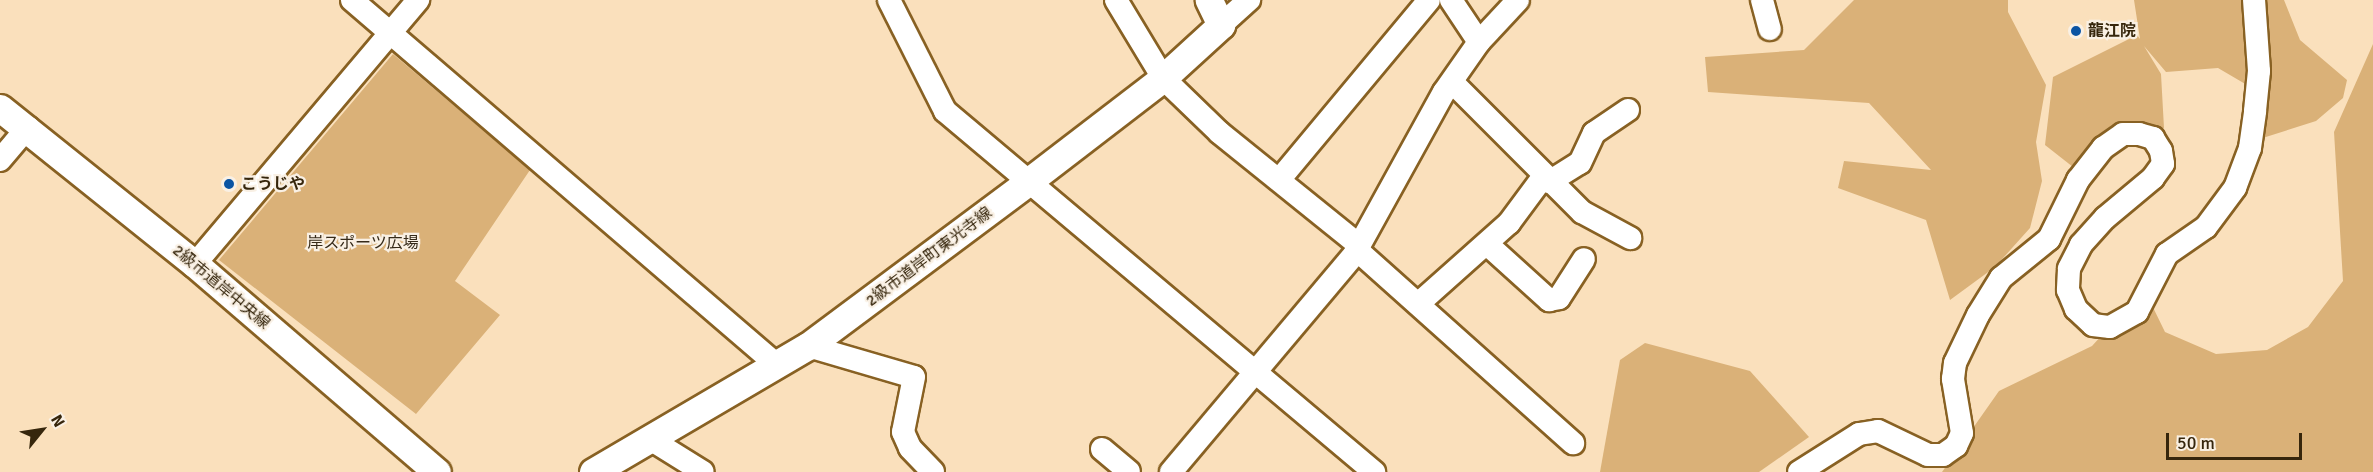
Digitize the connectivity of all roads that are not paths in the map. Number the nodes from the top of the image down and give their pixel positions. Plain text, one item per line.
1 (352, 0) edge
2 (418, 0) edge
3 (888, 0) edge
4 (1116, 0) edge
5 (1209, 0) edge
6 (1249, 0) edge
7 (1430, 0) edge
8 (1451, 0) edge
9 (1518, 0) edge
10 (1762, 0) edge
11 (2254, 0) edge
12 (1221, 25) junction
13 (1770, 29) dead end
14 (391, 32) junction
15 (1479, 42) junction
16 (1163, 78) junction
17 (1452, 82) junction
18 (0, 108) edge
19 (1628, 110) dead end
20 (28, 127) junction
21 (0, 160) edge
22 (1546, 179) junction
23 (1279, 180) junction
24 (1029, 181) junction
25 (1630, 238) dead end
26 (1487, 244) junction
27 (1358, 248) junction
28 (1584, 259) dead end
29 (195, 264) junction
30 (1418, 304) junction
31 (808, 346) junction
32 (777, 365) junction
33 (1255, 372) junction
34 (650, 439) junction
35 (1573, 443) dead end
36 (1102, 449) dead end
37 (437, 472) edge
38 (593, 472) edge
39 (703, 472) edge
40 (933, 472) edge
41 (1129, 472) edge
42 (1170, 472) edge
43 (1374, 472) edge
44 (1799, 472) edge

1 - 14 street
2 - 14 street
3 - 24 street
4 - 16 street
5 - 12 street
6 - 12 street
7 - 23 street
8 - 15 street
9 - 15 street
10 - 13 street
11 - 44 street
12 - 16 street, 2級市道岸町東光寺線
14 - 29 street
14 - 32 street
15 - 17 street
16 - 23 street
16 - 24 street, 2級市道岸町東光寺線
17 - 22 street
17 - 27 street
18 - 20 street, 2級市道岸中央線
19 - 22 street
20 - 21 street
20 - 29 street, 2級市道岸中央線
22 - 25 street
22 - 26 street
23 - 27 street
24 - 31 street, 2級市道岸町東光寺線
24 - 33 street
26 - 28 street
26 - 30 street
27 - 30 street
27 - 33 street
29 - 37 street, 2級市道岸中央線
30 - 35 street
31 - 32 street, 2級市道岸町東光寺線
31 - 40 street
32 - 34 street, 2級市道岸町東光寺線
33 - 42 street
33 - 43 street
34 - 38 street, 2級市道岸町東光寺線
34 - 39 street
36 - 41 street

